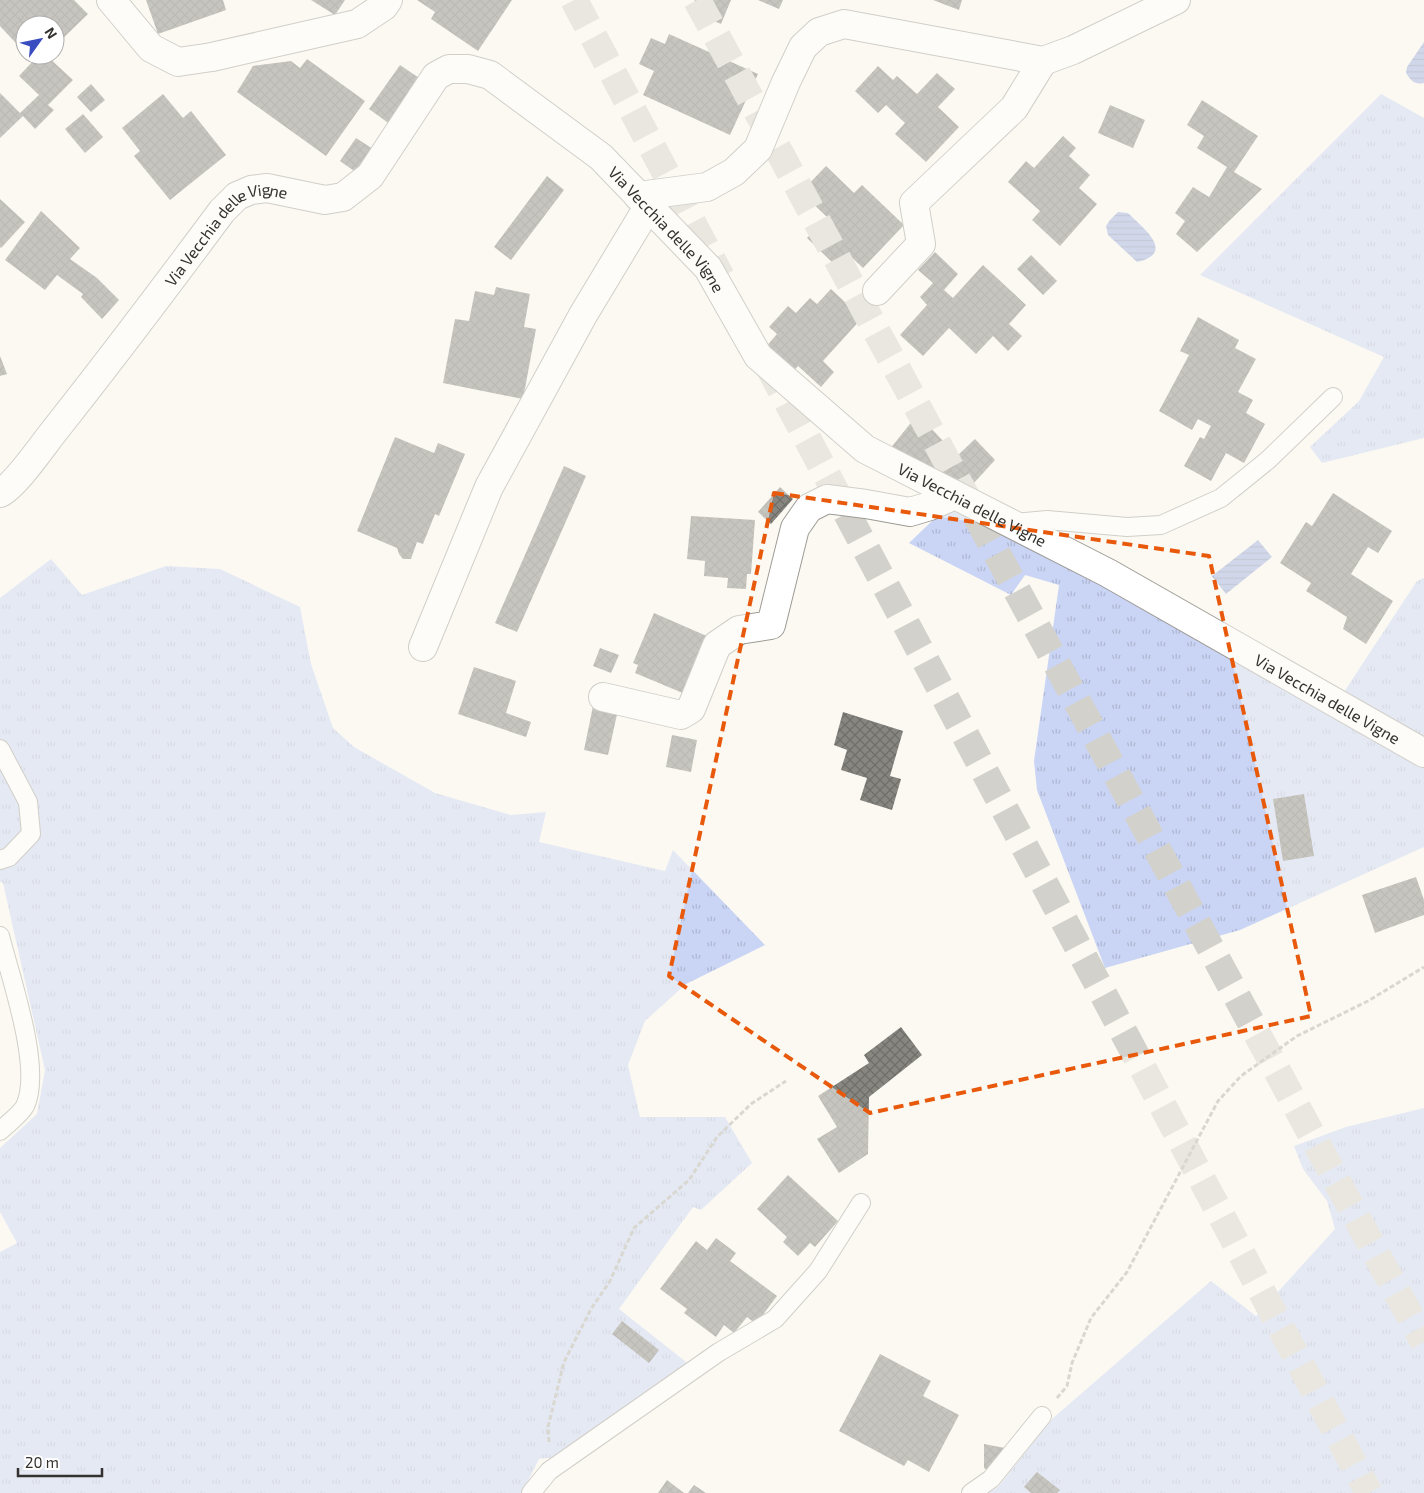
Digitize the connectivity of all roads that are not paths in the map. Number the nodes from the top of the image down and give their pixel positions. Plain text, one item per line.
1 (111, 0) edge
2 (388, 0) edge
3 (1171, 2) edge
4 (1042, 61) junction
5 (643, 201) junction
6 (878, 291) dead end
7 (1333, 397) dead end
8 (0, 493) edge
9 (955, 495) junction
10 (1011, 523) junction
11 (423, 647) dead end
12 (603, 698) dead end
13 (0, 749) edge
14 (1424, 753) edge
15 (0, 860) edge
16 (0, 936) edge
17 (0, 1131) edge
18 (861, 1203) dead end
19 (1042, 1416) road end
20 (531, 1493) edge
21 (971, 1493) edge

1 - 2 street
3 - 4 street
4 - 5 street
4 - 6 street
5 - 8 street, Via Vecchia delle Vigne
5 - 9 street, Via Vecchia delle Vigne
5 - 11 street
7 - 10 lane
9 - 10 street, Via Vecchia delle Vigne
9 - 12 street
10 - 14 street, Via Vecchia delle Vigne
13 - 15 lane
16 - 17 lane
18 - 20 lane
19 - 21 lane

